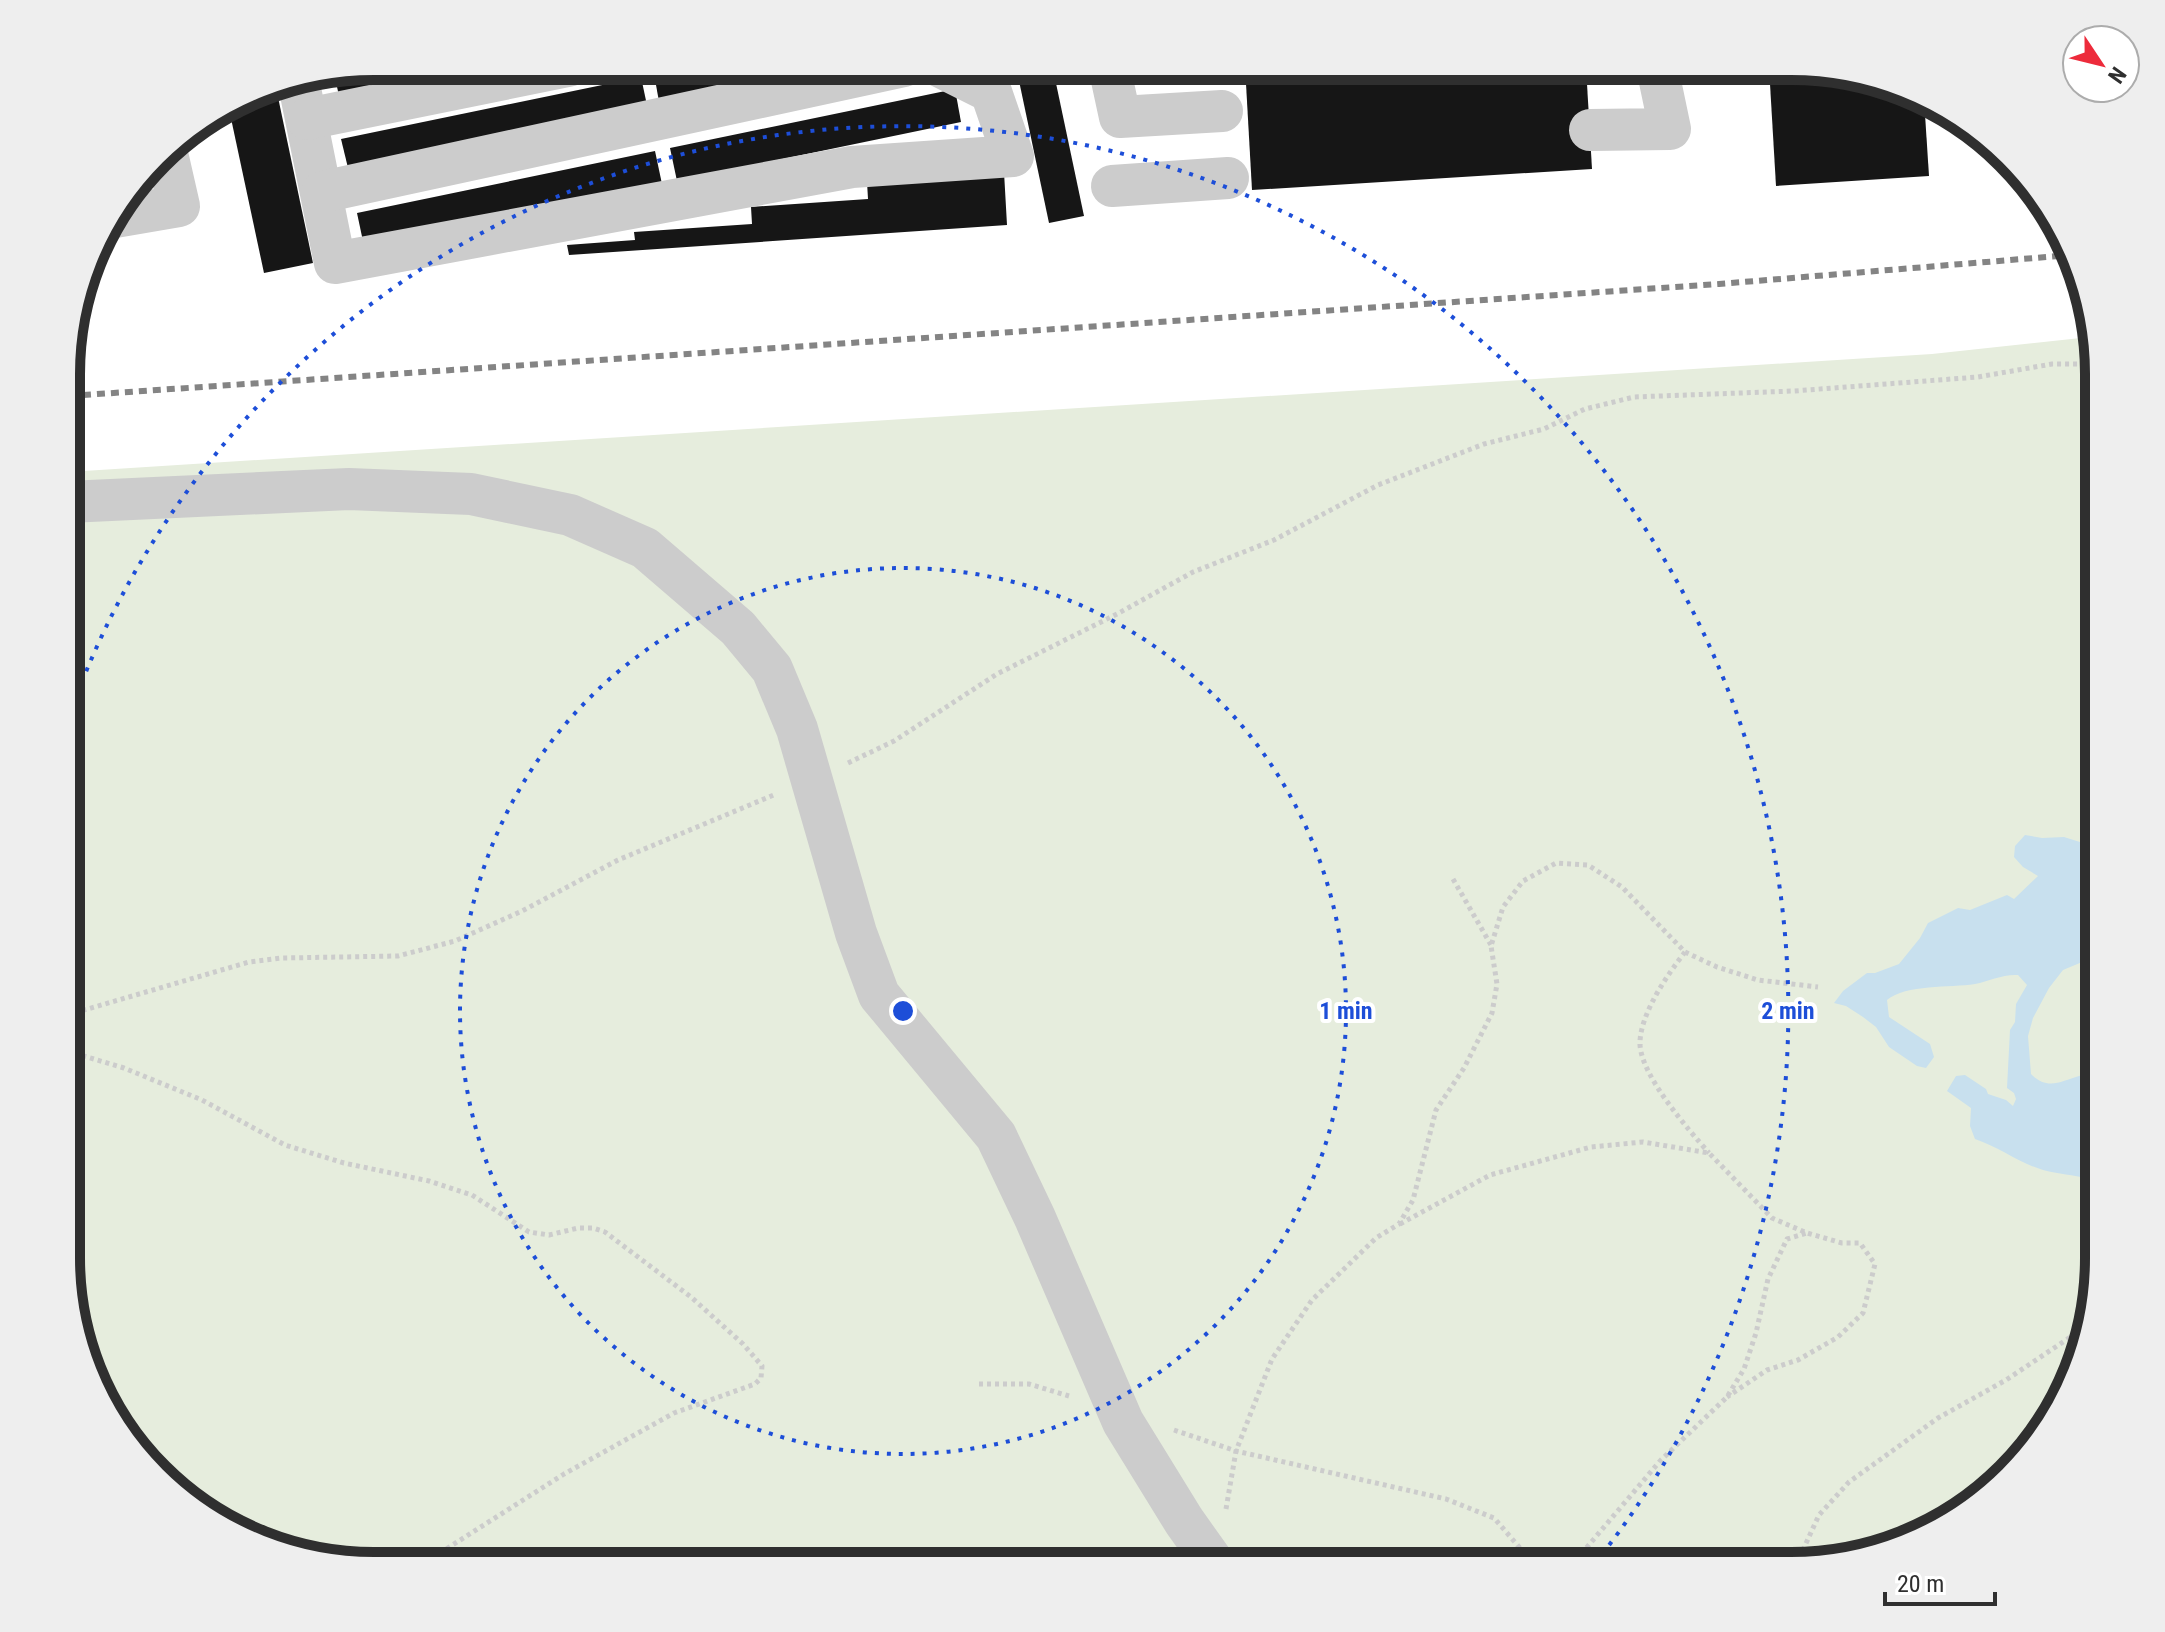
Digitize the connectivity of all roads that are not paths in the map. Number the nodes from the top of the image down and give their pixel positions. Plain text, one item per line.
1 (499, 80) edge
2 (839, 80) edge
3 (967, 80) edge
4 (1112, 80) edge
5 (1660, 80) edge
6 (300, 90) edge
7 (1222, 111) dead end
8 (1179, 113) junction
9 (307, 119) junction
10 (1590, 130) dead end
11 (169, 163) edge
12 (1228, 178) dead end
13 (1183, 181) junction
14 (1112, 186) dead end
15 (322, 192) junction
16 (127, 215) edge
17 (80, 501) edge
18 (1206, 1552) edge

1 - 9 lane
2 - 15 lane
3 - 15 lane
4 - 8 lane
5 - 10 lane
6 - 9 lane
7 - 8 lane
8 - 13 lane
9 - 15 lane
11 - 16 lane
12 - 13 lane
13 - 14 lane
17 - 18 lane

